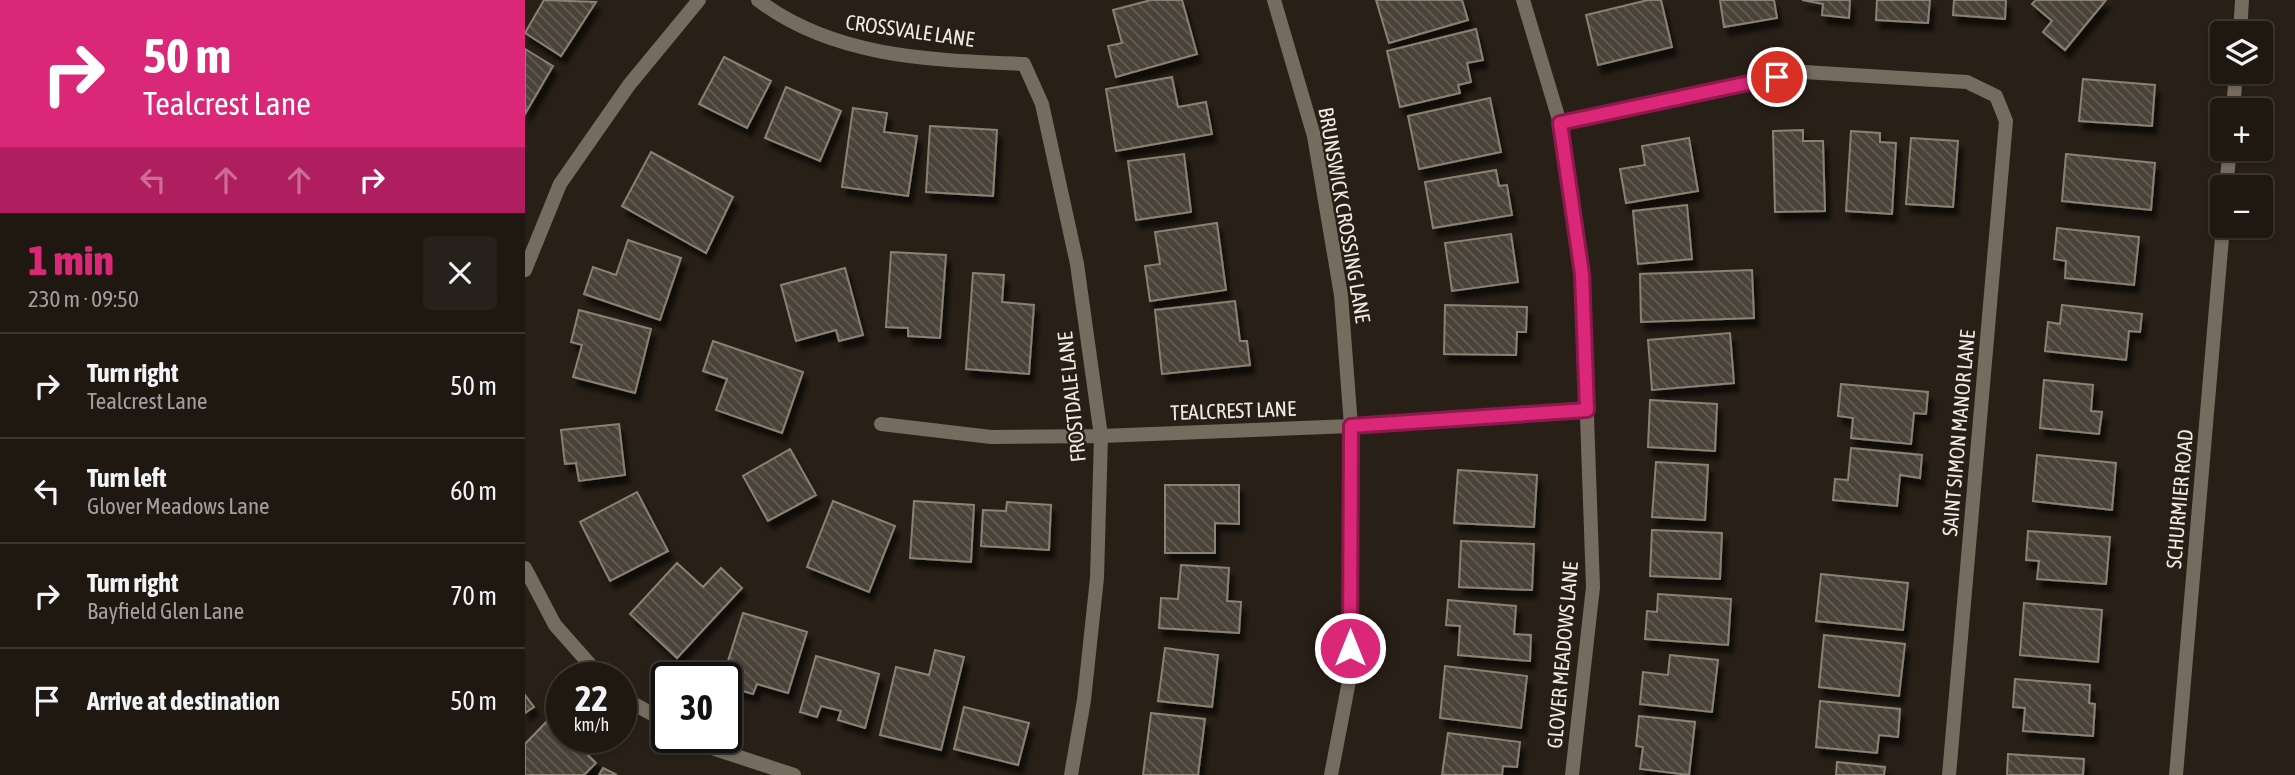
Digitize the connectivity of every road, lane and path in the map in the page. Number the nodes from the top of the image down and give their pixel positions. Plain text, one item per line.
1 (699, 0) edge
2 (758, 0) edge
3 (1274, 0) edge
4 (1523, 0) edge
5 (2242, 0) edge
6 (2241, 21) edge
7 (1024, 64) joint
8 (1560, 123) junction
9 (2222, 238) edge
10 (525, 270) edge
11 (1587, 410) junction
12 (881, 424) dead end
13 (1351, 426) junction
14 (1101, 436) junction
15 (525, 568) edge
16 (588, 662) edge
17 (727, 753) edge
18 (794, 775) edge
19 (1071, 775) edge
20 (1331, 775) edge
21 (1572, 775) edge
22 (1949, 775) edge
23 (2176, 775) edge

1 - 10 street
2 - 7 street, CROSSVALE LANE
3 - 13 street, BRUNSWICK CROSSING LANE
4 - 8 street, GLOVER MEADOWS LANE
5 - 6 street
7 - 14 street, FROSTDALE LANE
8 - 11 street, GLOVER MEADOWS LANE
8 - 22 street, SAINT SIMON MANOR LANE
9 - 23 street, SCHURMIER ROAD
11 - 13 street, TEALCREST LANE
11 - 21 street, GLOVER MEADOWS LANE
12 - 14 street, TEALCREST LANE
13 - 14 street, TEALCREST LANE
13 - 20 street, BRUNSWICK CROSSING LANE
14 - 19 street, FROSTDALE LANE
15 - 16 street
17 - 18 street

